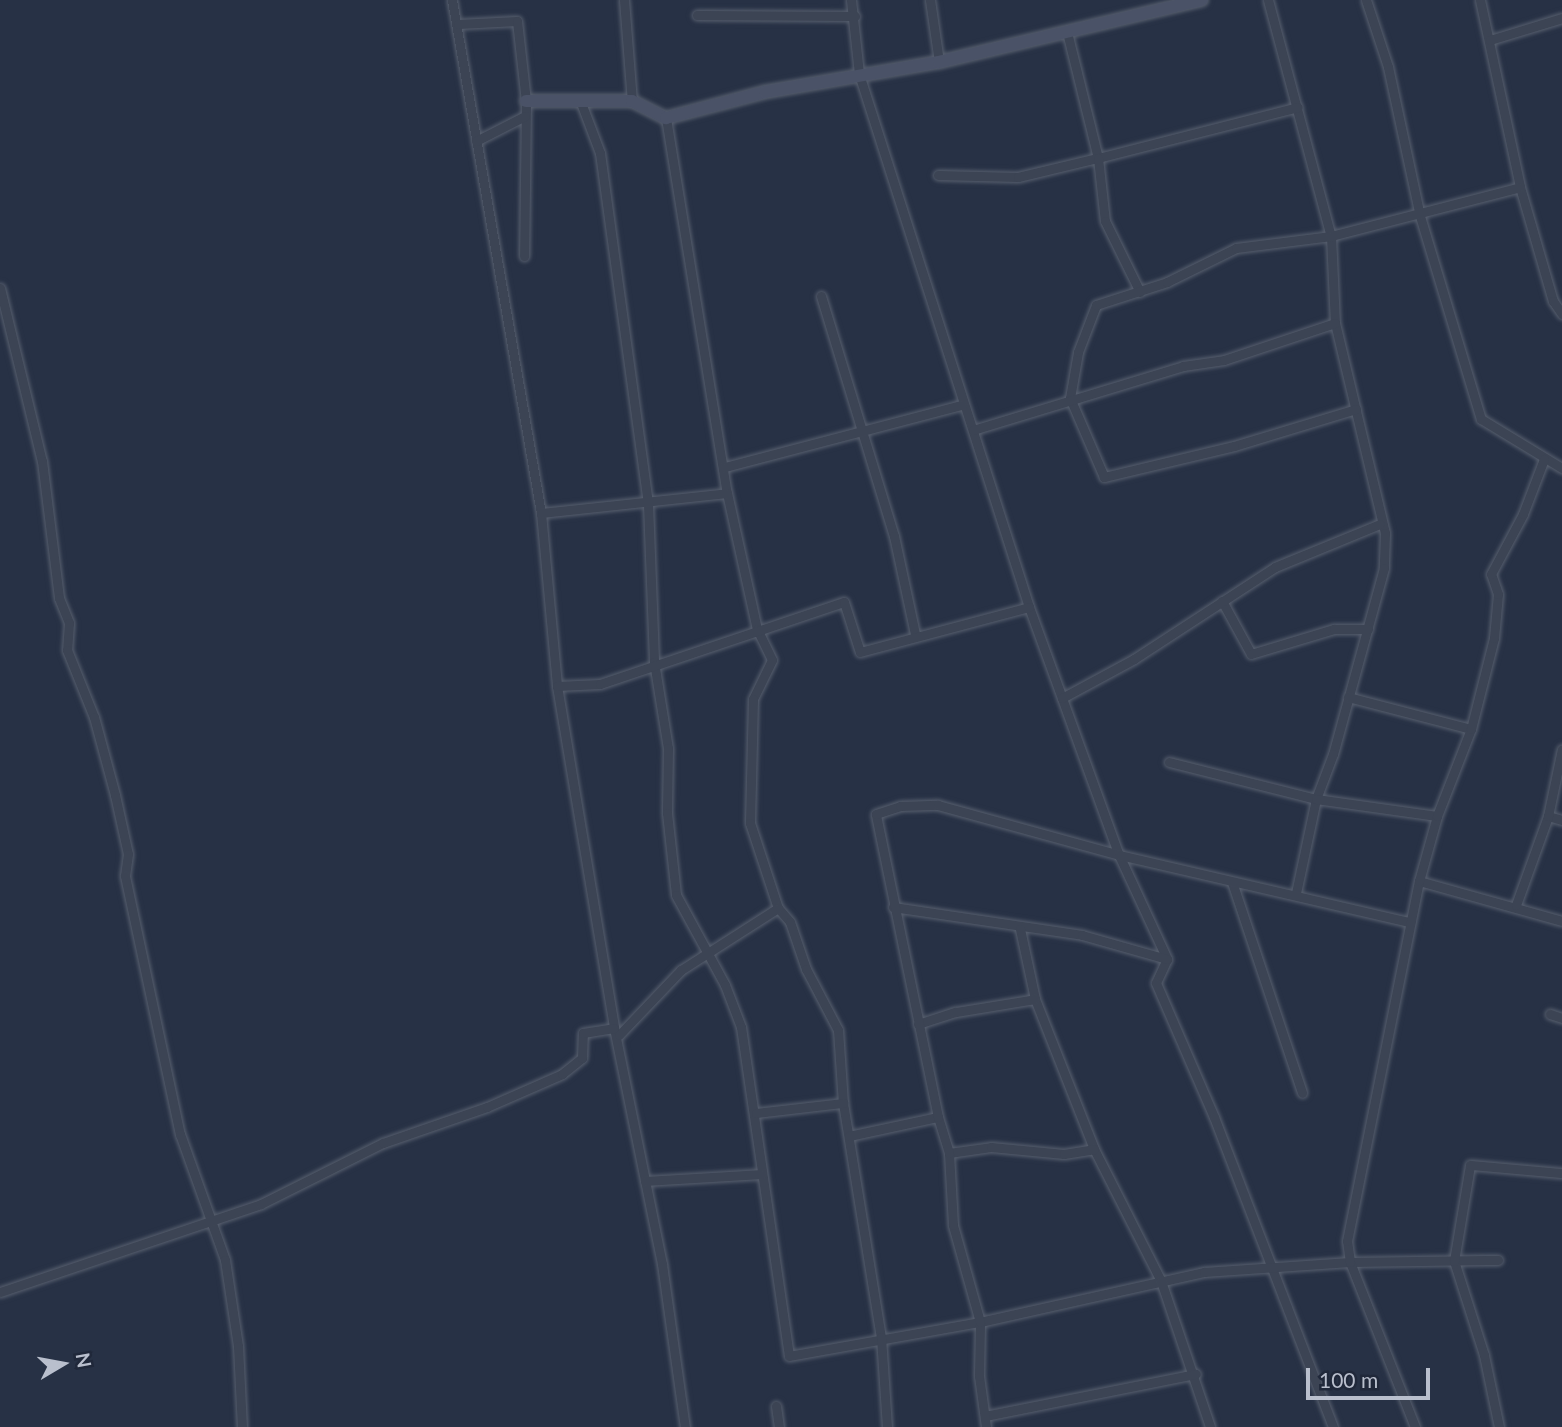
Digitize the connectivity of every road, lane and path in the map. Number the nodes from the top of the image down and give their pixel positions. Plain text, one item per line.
1 (452, 0) edge
2 (624, 0) edge
3 (851, 0) edge
4 (930, 0) edge
5 (1202, 0) edge
6 (1268, 0) edge
7 (1366, 0) edge
8 (1480, 0) edge
9 (697, 15) dead end
10 (855, 16) junction
11 (1562, 18) edge
12 (458, 24) junction
13 (1067, 32) junction
14 (1490, 40) junction
15 (939, 62) junction
16 (859, 74) junction
17 (580, 100) junction
18 (526, 101) junction
19 (632, 101) junction
20 (1298, 107) junction
21 (525, 117) junction
22 (666, 117) junction
23 (476, 141) junction
24 (1098, 158) junction
25 (937, 175) dead end
26 (1520, 187) junction
27 (1420, 216) junction
28 (1331, 236) junction
29 (524, 256) dead end
30 (0, 288) edge
31 (1140, 292) junction
32 (821, 296) dead end
33 (1562, 314) edge
34 (1335, 323) junction
35 (1070, 398) junction
36 (962, 405) junction
37 (1356, 409) junction
38 (861, 430) junction
39 (973, 430) junction
40 (1544, 458) junction
41 (725, 467) junction
42 (1562, 468) edge
43 (727, 493) junction
44 (648, 504) junction
45 (541, 513) junction
46 (1380, 524) junction
47 (1222, 601) junction
48 (1029, 607) junction
49 (757, 629) junction
50 (1368, 629) junction
51 (915, 634) junction
52 (654, 662) junction
53 (557, 686) junction
54 (1348, 697) junction
55 (1062, 698) junction
56 (1471, 729) junction
57 (1562, 750) edge
58 (1169, 762) dead end
59 (1316, 799) junction
60 (1437, 816) junction
61 (1548, 816) junction
62 (1562, 820) edge
63 (1119, 855) junction
64 (1419, 881) junction
65 (1232, 882) junction
66 (1296, 892) junction
67 (1516, 905) junction
68 (893, 907) junction
69 (778, 908) junction
70 (1562, 921) edge
71 (1409, 922) junction
72 (1020, 929) junction
73 (706, 955) junction
74 (1167, 959) junction
75 (1035, 999) junction
76 (1550, 1014) dead end
77 (1562, 1018) edge
78 (918, 1024) junction
79 (616, 1031) junction
80 (1302, 1093) dead end
81 (843, 1103) junction
82 (756, 1113) junction
83 (938, 1117) junction
84 (849, 1136) junction
85 (1094, 1149) junction
86 (949, 1153) junction
87 (1562, 1173) edge
88 (762, 1174) junction
89 (645, 1181) junction
90 (209, 1225) junction
91 (1498, 1260) dead end
92 (1454, 1261) junction
93 (1350, 1262) junction
94 (1270, 1266) junction
95 (1161, 1281) junction
96 (0, 1292) edge
97 (980, 1322) junction
98 (880, 1337) junction
99 (1196, 1374) junction
100 (776, 1406) dead end
101 (985, 1416) junction
102 (242, 1427) edge
103 (685, 1427) edge
104 (779, 1427) edge
105 (887, 1427) edge
106 (986, 1427) edge
107 (1210, 1427) edge
108 (1333, 1427) edge
109 (1415, 1427) edge
110 (1499, 1427) edge

1 - 12 street
2 - 19 street
3 - 10 street
4 - 15 street
5 - 13 street
6 - 20 street
7 - 27 street
8 - 14 street
9 - 10 street
10 - 16 street
11 - 14 street
12 - 18 street
12 - 23 street
13 - 15 street
13 - 24 street
14 - 26 street
15 - 16 street
16 - 22 street
16 - 36 street
17 - 18 street
17 - 19 street
17 - 44 street
18 - 21 street
19 - 22 street
20 - 24 street
20 - 28 street
21 - 23 street
21 - 29 street
22 - 41 street
23 - 45 street
24 - 25 street
24 - 31 street
26 - 27 street
26 - 33 street
27 - 28 street
27 - 40 street
28 - 31 street
28 - 34 street
30 - 90 street
31 - 35 street
32 - 38 street
34 - 35 street
34 - 37 street
35 - 37 street
35 - 39 street
36 - 38 street
36 - 39 street
37 - 46 street
38 - 41 street
38 - 51 street
39 - 48 street
40 - 42 street
40 - 56 street
41 - 43 street
43 - 44 street
43 - 49 street
44 - 45 street
44 - 52 street
45 - 53 street
46 - 47 street
46 - 50 street
47 - 50 street
47 - 55 street
48 - 51 street
48 - 55 street
49 - 51 street
49 - 52 street
49 - 69 street
50 - 54 street
52 - 53 street
52 - 73 street
53 - 79 street
54 - 56 street
54 - 59 street
55 - 63 street
56 - 60 street
57 - 61 street
58 - 59 street
59 - 60 street
59 - 66 street
60 - 64 street
61 - 62 street
61 - 67 street
63 - 65 street
63 - 68 street
63 - 74 street
64 - 67 street
64 - 71 street
65 - 66 street
65 - 80 street
66 - 71 street
67 - 70 street
68 - 72 street
68 - 78 street
69 - 73 street
69 - 81 street
71 - 93 street
72 - 74 street
72 - 75 street
73 - 79 street
73 - 82 street
74 - 94 street
75 - 78 street
75 - 85 street
76 - 77 street
78 - 83 street
79 - 89 street
79 - 90 street
81 - 82 street
81 - 84 street
82 - 88 street
83 - 84 street
83 - 86 street
84 - 98 street
85 - 86 street
85 - 95 street
86 - 97 street
87 - 92 street
88 - 89 street
88 - 98 street
89 - 103 street
90 - 96 street
90 - 102 street
91 - 92 street
92 - 93 street
92 - 110 street
93 - 94 street
93 - 109 street
94 - 95 street
94 - 108 street
95 - 97 street
95 - 99 street
97 - 98 street
97 - 101 street
98 - 105 street
99 - 101 street
99 - 107 street
100 - 104 street
101 - 106 street

